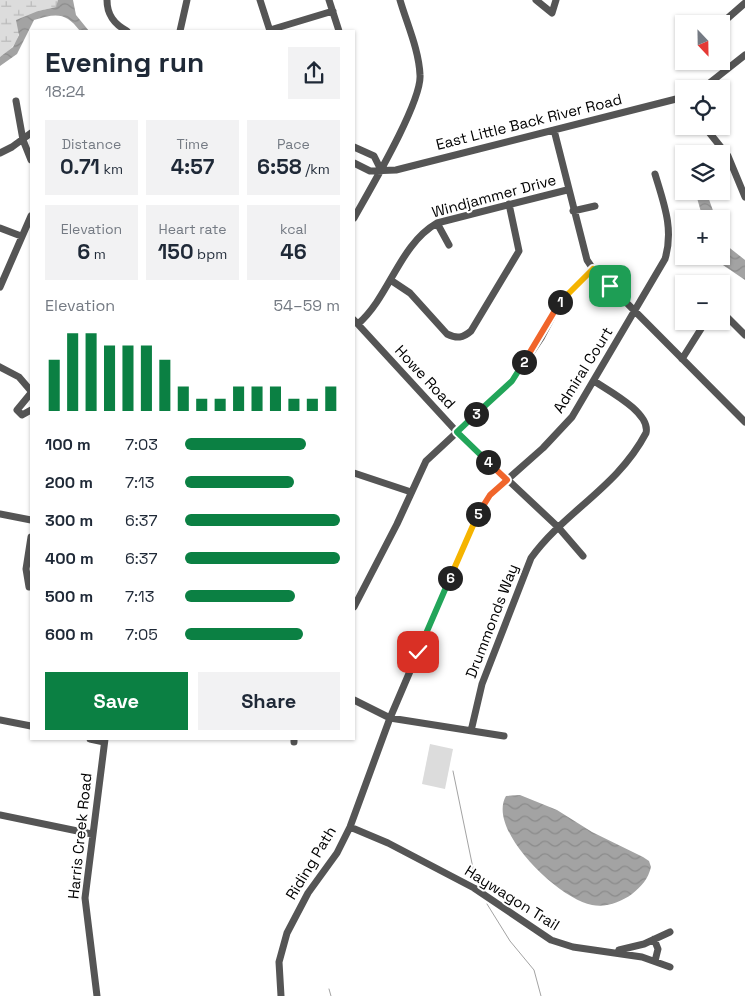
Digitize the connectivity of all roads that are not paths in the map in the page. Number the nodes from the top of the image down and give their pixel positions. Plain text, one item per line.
1 (107, 0) edge
2 (187, 0) edge
3 (260, 0) edge
4 (329, 0) edge
5 (400, 0) edge
6 (536, 0) edge
7 (556, 0) edge
8 (745, 3) edge
9 (333, 11) junction
10 (730, 16) edge
11 (126, 30) edge
12 (180, 30) edge
13 (270, 30) edge
14 (273, 30) edge
15 (339, 30) edge
16 (745, 55) edge
17 (713, 80) edge
18 (675, 99) edge
19 (16, 101) dead end
20 (554, 130) junction
21 (30, 134) edge
22 (711, 135) edge
23 (23, 140) junction
24 (355, 147) edge
25 (0, 153) edge
26 (30, 158) edge
27 (355, 164) edge
28 (381, 170) junction
29 (655, 174) dead end
30 (567, 190) junction
31 (745, 197) edge
32 (509, 204) junction
33 (595, 206) dead end
34 (573, 211) junction
35 (355, 216) edge
36 (30, 218) edge
37 (437, 223) junction
38 (0, 228) edge
39 (21, 236) junction
40 (450, 245) dead end
41 (593, 269) junction
42 (392, 281) junction
43 (0, 287) edge
44 (635, 312) junction
45 (730, 320) edge
46 (356, 322) edge
47 (700, 330) edge
48 (745, 335) edge
49 (682, 359) junction
50 (0, 367) edge
51 (594, 381) junction
52 (30, 388) edge
53 (30, 391) edge
54 (30, 411) edge
55 (745, 422) edge
56 (457, 432) junction
57 (355, 473) edge
58 (507, 480) junction
59 (411, 492) junction
60 (0, 514) edge
61 (30, 520) edge
62 (558, 527) junction
63 (30, 543) edge
64 (583, 556) dead end
65 (29, 587) dead end
66 (355, 605) edge
67 (355, 700) edge
68 (390, 718) junction
69 (0, 720) edge
70 (30, 726) edge
71 (471, 731) junction
72 (504, 736) dead end
73 (104, 740) edge
74 (0, 815) edge
75 (350, 827) junction
76 (92, 834) junction
77 (670, 932) dead end
78 (654, 939) junction
79 (611, 951) junction
80 (655, 961) junction
81 (670, 967) dead end
82 (97, 996) edge
83 (281, 996) edge

1 - 11 street
2 - 12 street
3 - 13 street
4 - 9 street
5 - 28 street
6 - 7 street
8 - 10 street
9 - 14 street
9 - 15 street
16 - 17 street
18 - 20 street, East Little Back River Road
19 - 23 street
20 - 28 street, East Little Back River Road
20 - 30 street
21 - 23 street
22 - 31 street
23 - 25 street
23 - 26 street
24 - 28 street
27 - 28 street, East Little Back River Road
28 - 35 street
29 - 44 street, Admiral Court
30 - 32 street, Windjammer Drive
30 - 34 street
32 - 37 street, Windjammer Drive
32 - 42 street
33 - 34 street
34 - 41 street
36 - 39 street
37 - 40 street
37 - 42 street, Windjammer Drive
38 - 39 street
39 - 43 street
41 - 44 street
41 - 56 street
42 - 46 street, Windjammer Drive
44 - 49 street
44 - 51 street, Admiral Court
45 - 48 street
46 - 56 street, Howe Road
47 - 49 street
49 - 55 street
50 - 52 street
51 - 58 street, Admiral Court
51 - 62 street, Drummonds Way
53 - 54 street
56 - 58 street, Howe Road
56 - 59 street
57 - 59 street
58 - 62 street, Howe Road
58 - 68 street, Admiral Court
59 - 66 street
60 - 61 street
62 - 64 street, Howe Road
62 - 71 street, Drummonds Way
63 - 65 street
67 - 68 street
68 - 71 street
68 - 75 street, Riding Path
69 - 70 street
71 - 72 street
73 - 76 street, Harris Creek Road
74 - 76 street
75 - 79 street, Haywagon Trail
75 - 83 street, Riding Path
76 - 82 street, Harris Creek Road
77 - 78 street, Haywagon Trail
78 - 79 street, Haywagon Trail
78 - 80 street
79 - 80 street, Haywagon Trail
80 - 81 street, Haywagon Trail

